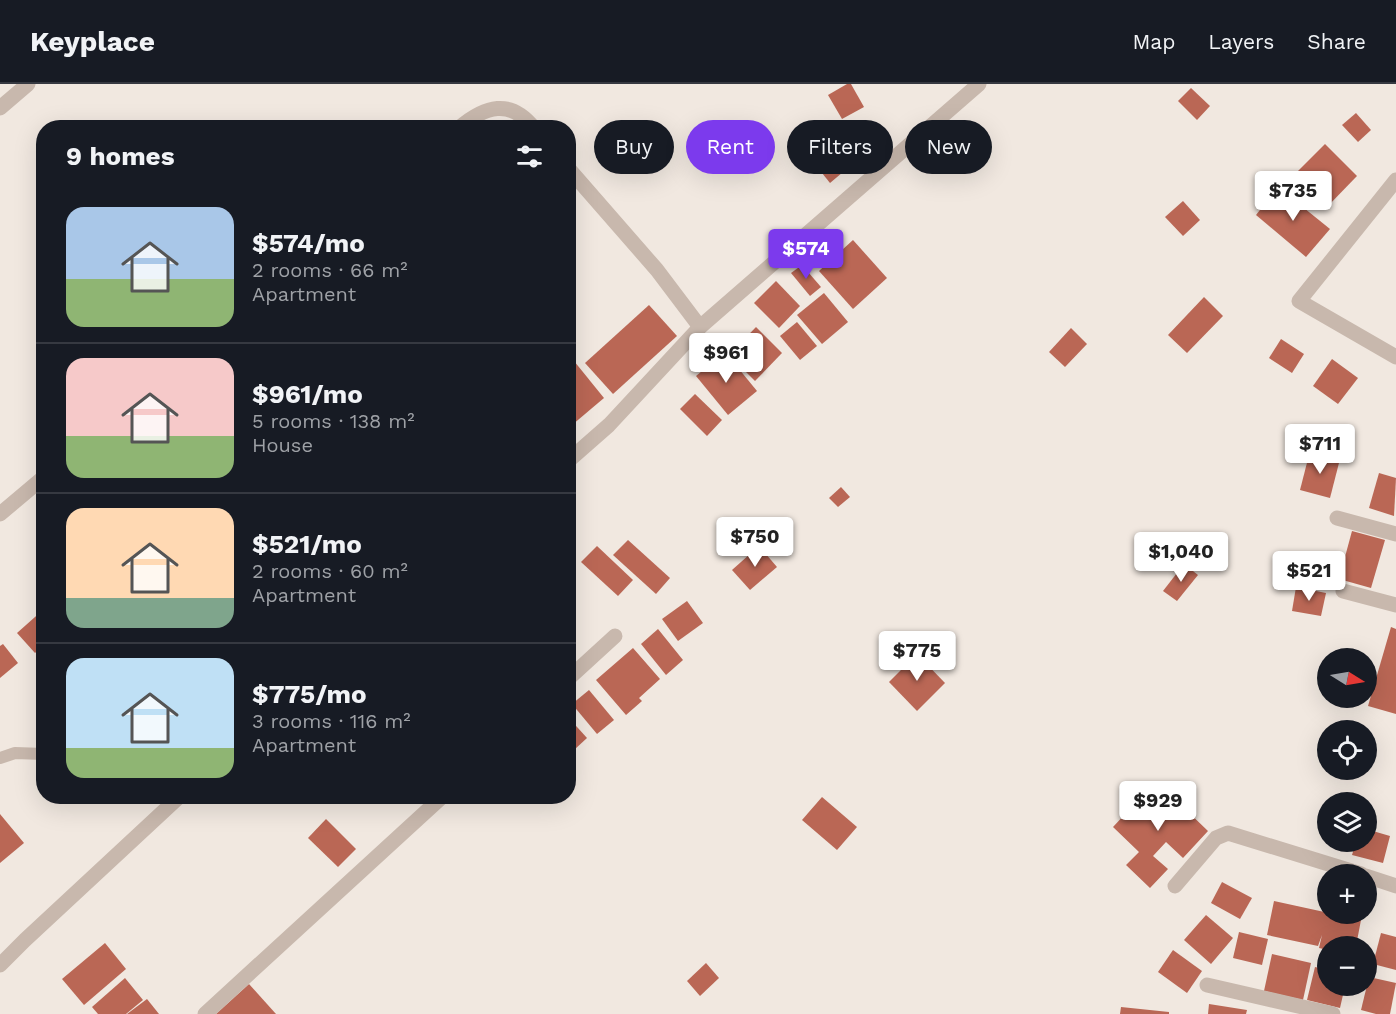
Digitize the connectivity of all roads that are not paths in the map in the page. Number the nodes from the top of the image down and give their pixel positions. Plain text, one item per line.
1 (28, 84) edge
2 (979, 84) edge
3 (0, 108) edge
4 (468, 120) edge
5 (528, 120) edge
6 (576, 177) edge
7 (1396, 180) edge
8 (700, 327) junction
9 (1396, 357) edge
10 (576, 454) edge
11 (36, 484) edge
12 (0, 514) edge
13 (1337, 518) dead end
14 (1396, 534) edge
15 (1343, 591) dead end
16 (1396, 605) edge
17 (615, 636) dead end
18 (576, 672) edge
19 (36, 754) edge
20 (0, 758) edge
21 (171, 804) edge
22 (433, 804) edge
23 (1330, 864) edge
24 (1377, 880) edge
25 (1175, 886) dead end
26 (1396, 886) edge
27 (0, 965) edge
28 (1207, 984) dead end
29 (205, 1014) edge
30 (1333, 1014) edge

1 - 3 street
2 - 8 street
4 - 5 street
6 - 8 street
7 - 9 street
8 - 10 street
11 - 12 street
13 - 14 street
15 - 16 street
17 - 18 street
19 - 20 lane
21 - 27 street
22 - 29 street
23 - 25 street
24 - 26 street
28 - 30 street

